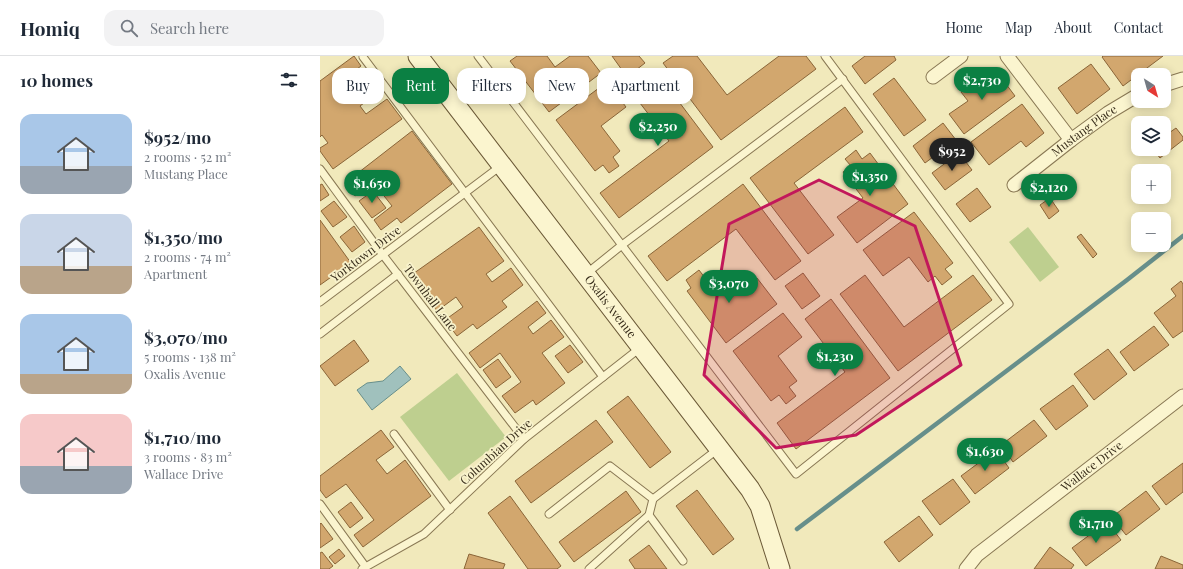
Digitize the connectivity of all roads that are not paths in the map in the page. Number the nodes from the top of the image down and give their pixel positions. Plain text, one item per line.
1 (418, 56) edge
2 (478, 56) edge
3 (825, 56) edge
4 (961, 56) edge
5 (1007, 56) edge
6 (363, 57) dead end
7 (933, 77) dead end
8 (1183, 78) edge
9 (843, 79) junction
10 (1171, 82) edge
11 (1131, 99) edge
12 (1071, 140) junction
13 (502, 165) junction
14 (320, 169) edge
15 (1014, 185) dead end
16 (465, 192) junction
17 (622, 245) junction
18 (383, 255) junction
19 (398, 274) junction
20 (586, 274) junction
21 (320, 302) edge
22 (320, 334) edge
23 (641, 346) junction
24 (603, 376) junction
25 (1183, 396) edge
26 (394, 434) dead end
27 (524, 440) junction
28 (718, 449) junction
29 (653, 498) junction
30 (320, 504) edge
31 (450, 510) junction
32 (549, 514) dead end
33 (649, 515) junction
34 (683, 561) dead end
35 (364, 568) edge
36 (589, 569) edge
37 (780, 569) edge
38 (966, 569) edge

1 - 13 street, Oxalis Avenue
2 - 17 lane
3 - 9 lane
4 - 7 street
5 - 12 street
6 - 16 lane
8 - 10 street
9 - 17 lane
9 - 17 lane
11 - 12 street, Mustang Place
12 - 15 street, Mustang Place
13 - 16 lane, Yorktown Drive
13 - 20 street, Oxalis Avenue
14 - 18 lane, Townhall Lane
16 - 18 lane, Yorktown Drive
16 - 24 lane
17 - 20 lane
18 - 19 lane, Townhall Lane
18 - 21 lane, Yorktown Drive
19 - 22 lane
19 - 27 lane, Townhall Lane
20 - 23 street, Oxalis Avenue
23 - 24 lane, Columbian Drive
23 - 28 street, Oxalis Avenue
24 - 27 lane, Columbian Drive
25 - 38 street, Wallace Drive
26 - 31 lane
27 - 31 lane, Columbian Drive
28 - 29 lane
28 - 37 street, Oxalis Avenue
29 - 32 lane
29 - 33 lane
30 - 35 lane
31 - 35 lane, Columbian Drive
33 - 34 lane
33 - 36 lane

